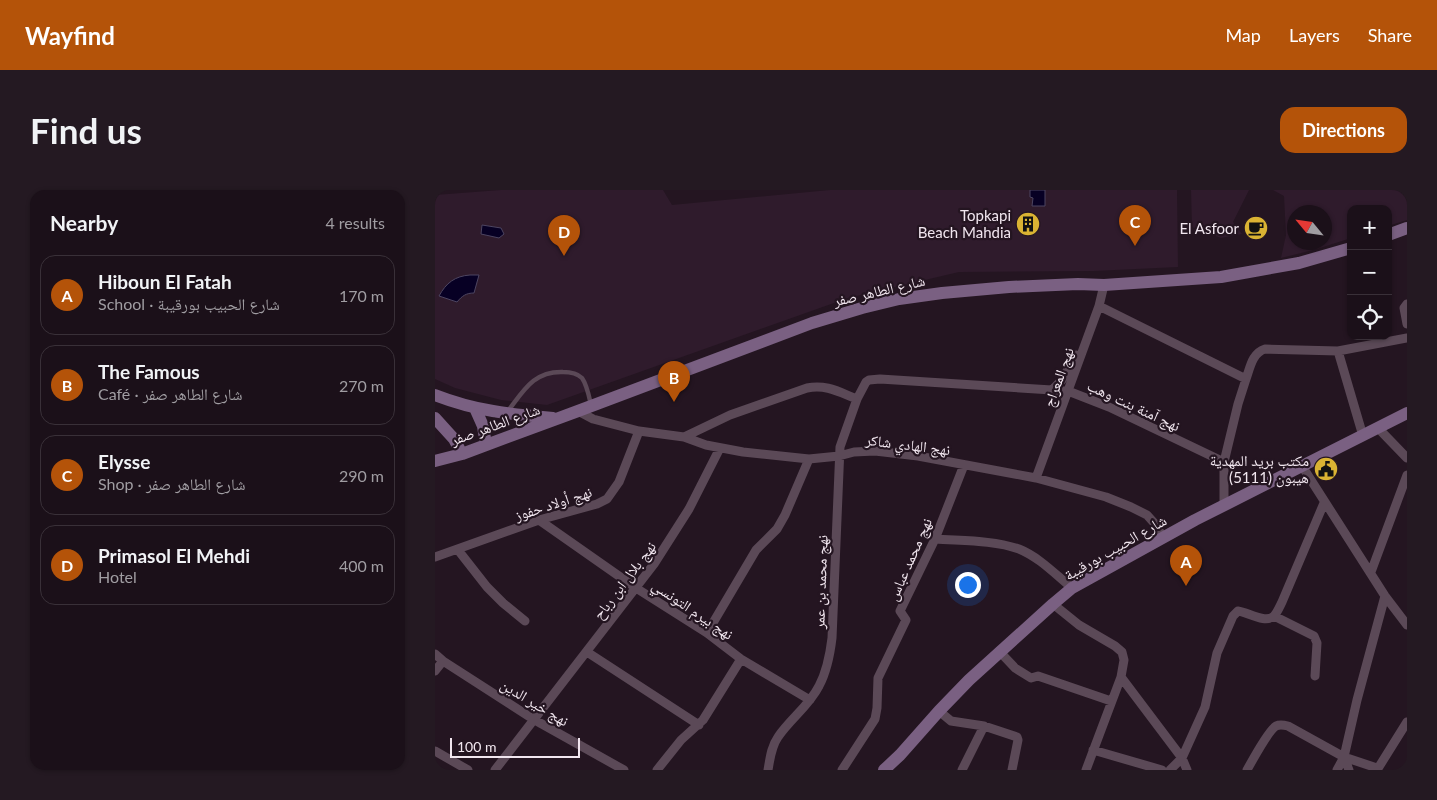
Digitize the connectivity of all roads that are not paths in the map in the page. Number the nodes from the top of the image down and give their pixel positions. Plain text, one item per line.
1 (1407, 228) edge
2 (1392, 234) edge
3 (1347, 249) edge
4 (1105, 285) junction
5 (1407, 304) edge
6 (1099, 306) junction
7 (1407, 324) edge
8 (1092, 326) junction
9 (1407, 338) edge
10 (1337, 351) junction
11 (1246, 380) junction
12 (866, 382) joint
13 (1052, 390) junction
14 (1068, 391) junction
15 (435, 395) edge
16 (857, 400) junction
17 (592, 406) junction
18 (475, 408) junction
19 (578, 411) junction
20 (1407, 413) edge
21 (505, 414) junction
22 (435, 418) edge
23 (557, 418) junction
24 (1378, 428) junction
25 (639, 431) junction
26 (1363, 436) junction
27 (684, 437) junction
28 (486, 445) junction
29 (719, 448) junction
30 (462, 454) junction
31 (839, 456) junction
32 (1407, 458) edge
33 (809, 459) junction
34 (435, 462) edge
35 (1224, 462) junction
36 (964, 465) junction
37 (1301, 466) junction
38 (1407, 475) edge
39 (1036, 478) junction
40 (1324, 503) junction
41 (1224, 506) junction
42 (539, 520) junction
43 (1163, 538) junction
44 (935, 539) junction
45 (458, 550) junction
46 (435, 557) edge
47 (1371, 572) junction
48 (636, 588) junction
49 (1072, 588) junction
50 (1385, 596) junction
51 (1053, 604) junction
52 (1274, 616) junction
53 (525, 621) dead end
54 (1407, 625) edge
55 (707, 633) junction
56 (999, 651) junction
57 (587, 652) junction
58 (435, 654) edge
59 (741, 659) junction
60 (443, 661) junction
61 (435, 671) edge
62 (1315, 676) dead end
63 (1121, 677) junction
64 (810, 700) junction
65 (1111, 701) junction
66 (939, 711) junction
67 (533, 718) junction
68 (1407, 722) edge
69 (699, 725) junction
70 (984, 726) junction
71 (1093, 750) junction
72 (435, 751) edge
73 (1344, 757) junction
74 (1181, 758) junction
75 (1377, 769) edge
76 (467, 770) edge
77 (495, 770) edge
78 (624, 770) edge
79 (657, 770) edge
80 (768, 770) edge
81 (842, 770) edge
82 (884, 770) edge
83 (961, 770) edge
84 (1013, 770) edge
85 (1086, 770) edge
86 (1162, 770) edge
87 (1170, 770) edge
88 (1187, 770) edge
89 (1247, 770) edge
90 (1337, 770) edge
91 (1349, 770) edge

1 - 2 main road
3 - 4 main road, شارع الطاهر صفر
4 - 6 street, نهج المعراج
4 - 17 main road, شارع الطاهر صفر
5 - 7 street
6 - 8 street, نهج المعراج
6 - 11 street
8 - 13 street
8 - 14 street, نهج المعراج
9 - 10 street
10 - 11 street
10 - 26 street
11 - 35 street
12 - 13 street, نهج آمنة بنت وهب
12 - 16 street, نهج محمد بن عمر
13 - 14 street, نهج آمنة بنت وهب
14 - 35 street, نهج آمنة بنت وهب
14 - 39 street, نهج المعراج
15 - 18 main road
16 - 27 street
16 - 31 street, نهج محمد بن عمر
17 - 19 main road, شارع الطاهر صفر
17 - 21 lane
18 - 21 main road
18 - 28 main road
19 - 23 main road, شارع الطاهر صفر
19 - 25 street, نهج الهادي شاكر
20 - 24 main road, شارع الحبيب بورقيبة
21 - 23 main road
22 - 30 main road
23 - 28 main road, شارع الطاهر صفر
24 - 26 main road, شارع الحبيب بورقيبة
24 - 32 street
25 - 27 street, نهج الهادي شاكر
25 - 42 street, نهج أولاد حفوز
26 - 37 main road, شارع الحبيب بورقيبة
27 - 29 street, نهج الهادي شاكر
28 - 30 main road, شارع الطاهر صفر
29 - 33 street, نهج الهادي شاكر
29 - 48 street, نهج بلال ابن رباح
30 - 34 main road, شارع الطاهر صفر
31 - 33 street, نهج الهادي شاكر
31 - 36 street, نهج الهادي شاكر
31 - 64 street, نهج محمد بن عمر
33 - 55 street
35 - 41 street
36 - 39 street, نهج الهادي شاكر
36 - 44 street, نهج محمد عباس
37 - 40 street
37 - 41 main road, شارع الحبيب بورقيبة
38 - 47 street
39 - 43 street, نهج الهادي شاكر
40 - 47 street
40 - 52 street
41 - 43 main road, شارع الحبيب بورقيبة
42 - 45 street, نهج أولاد حفوز
42 - 48 street, نهج بيرم التونسي
43 - 49 main road, شارع الحبيب بورقيبة
44 - 49 street
44 - 81 street, نهج محمد عباس
45 - 46 street, نهج أولاد حفوز
45 - 53 street
47 - 50 street
48 - 55 street, نهج بيرم التونسي
48 - 57 street, نهج بلال ابن رباح
49 - 51 main road, شارع الحبيب بورقيبة
50 - 54 street
50 - 73 street
51 - 56 main road, شارع الحبيب بورقيبة
51 - 63 street
52 - 62 street
52 - 74 street
55 - 59 street, نهج بيرم التونسي
56 - 65 street
56 - 66 main road, شارع الحبيب بورقيبة
57 - 67 street, نهج بلال ابن رباح
57 - 69 street
58 - 60 street, نهج خير الدين
59 - 64 street, نهج بيرم التونسي
59 - 69 street
60 - 61 street
60 - 67 street, نهج خير الدين
63 - 65 street
63 - 74 street
64 - 80 street, نهج محمد بن عمر
65 - 71 street
66 - 70 street
66 - 82 main road, شارع الحبيب بورقيبة
67 - 77 street, نهج بلال ابن رباح
67 - 78 street, نهج خير الدين
68 - 75 street
69 - 79 street
70 - 83 street
70 - 84 street
71 - 85 street
71 - 86 street
72 - 76 street
73 - 75 street
73 - 89 street
73 - 90 street
73 - 91 street
74 - 87 street
74 - 88 street

